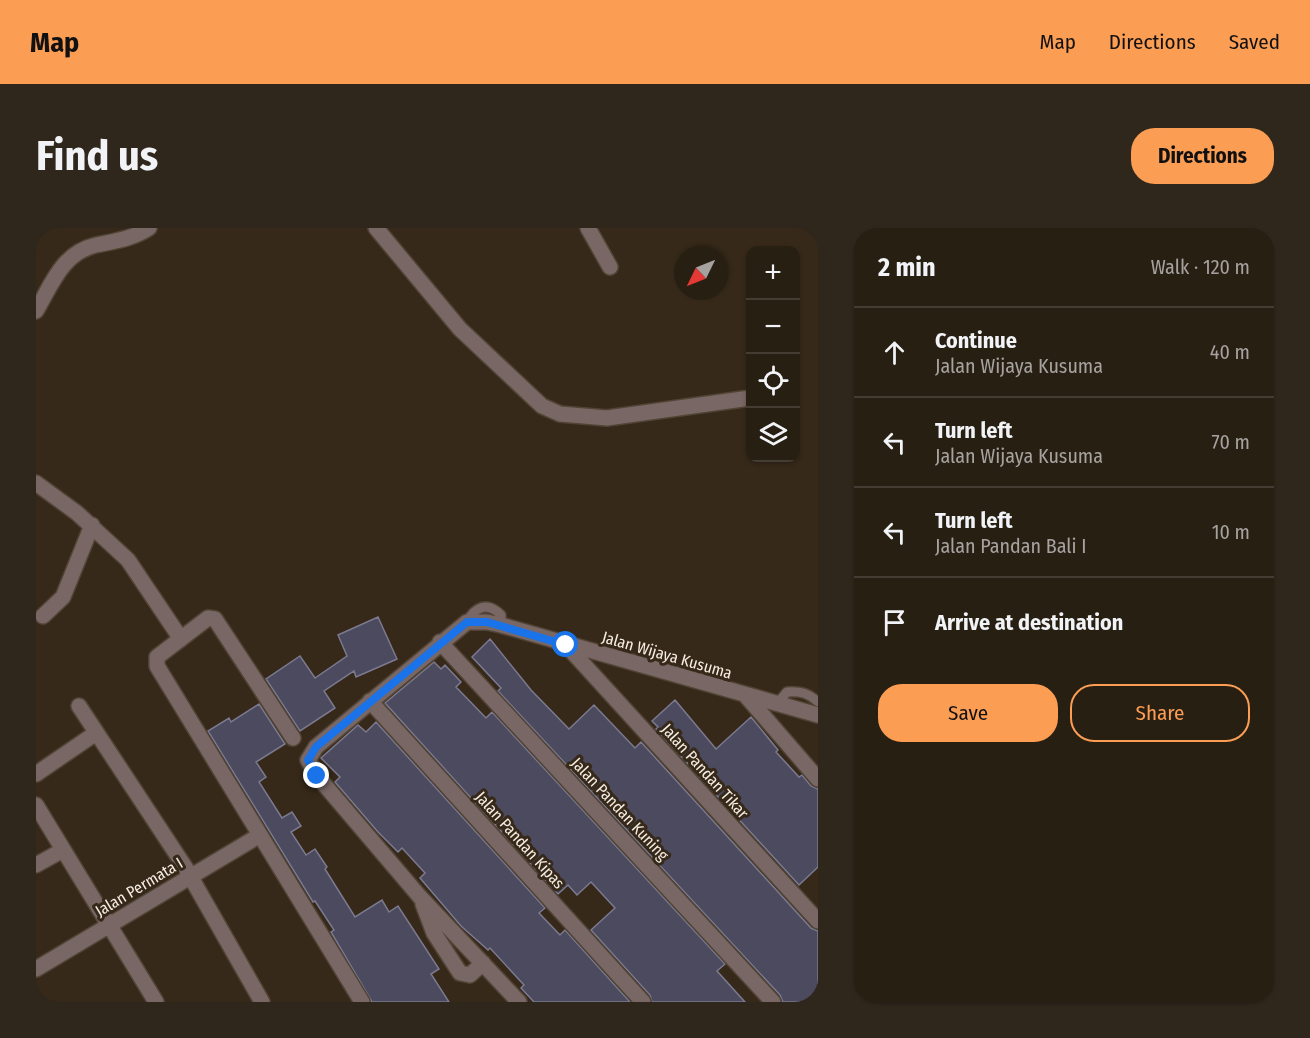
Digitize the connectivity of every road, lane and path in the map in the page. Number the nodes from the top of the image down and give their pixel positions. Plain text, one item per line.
1 (148, 228) edge
2 (376, 228) edge
3 (588, 228) edge
4 (610, 267) dead end
5 (36, 311) edge
6 (746, 399) edge
7 (36, 483) edge
8 (92, 525) junction
9 (43, 616) dead end
10 (181, 639) junction
11 (440, 642) junction
12 (566, 645) junction
13 (747, 697) junction
14 (370, 701) junction
15 (818, 702) edge
16 (777, 704) junction
17 (79, 706) dead end
18 (818, 716) edge
19 (96, 734) junction
20 (293, 738) dead end
21 (36, 774) edge
22 (818, 779) edge
23 (36, 805) edge
24 (260, 835) junction
25 (63, 850) junction
26 (36, 866) edge
27 (190, 877) junction
28 (420, 897) junction
29 (818, 921) edge
30 (110, 925) junction
31 (483, 963) junction
32 (36, 969) edge
33 (155, 1002) edge
34 (262, 1002) edge
35 (362, 1002) edge
36 (519, 1002) edge
37 (643, 1002) edge
38 (772, 1002) edge

1 - 5 street
2 - 6 street
3 - 4 street
7 - 8 street
8 - 9 street
8 - 10 street
10 - 20 street
10 - 24 street
11 - 12 street, Jalan Wijaya Kusuma
11 - 14 street, Jalan Wijaya Kusuma
11 - 38 street, Jalan Pandan Kuning
12 - 13 street, Jalan Wijaya Kusuma
12 - 29 street, Jalan Pandan Tikar
13 - 16 street, Jalan Wijaya Kusuma
13 - 22 street
14 - 28 street, Jalan Wijaya Kusuma
14 - 37 street, Jalan Pandan Kipas
15 - 16 lane
16 - 18 street, Jalan Wijaya Kusuma
17 - 19 street
19 - 21 street
19 - 27 street
23 - 25 street
24 - 27 street, Jalan Permata I
24 - 35 street
25 - 26 street
25 - 30 street
27 - 30 street, Jalan Permata I
27 - 34 street
28 - 31 street
28 - 31 street
30 - 32 street, Jalan Permata I
30 - 33 street
31 - 36 street

